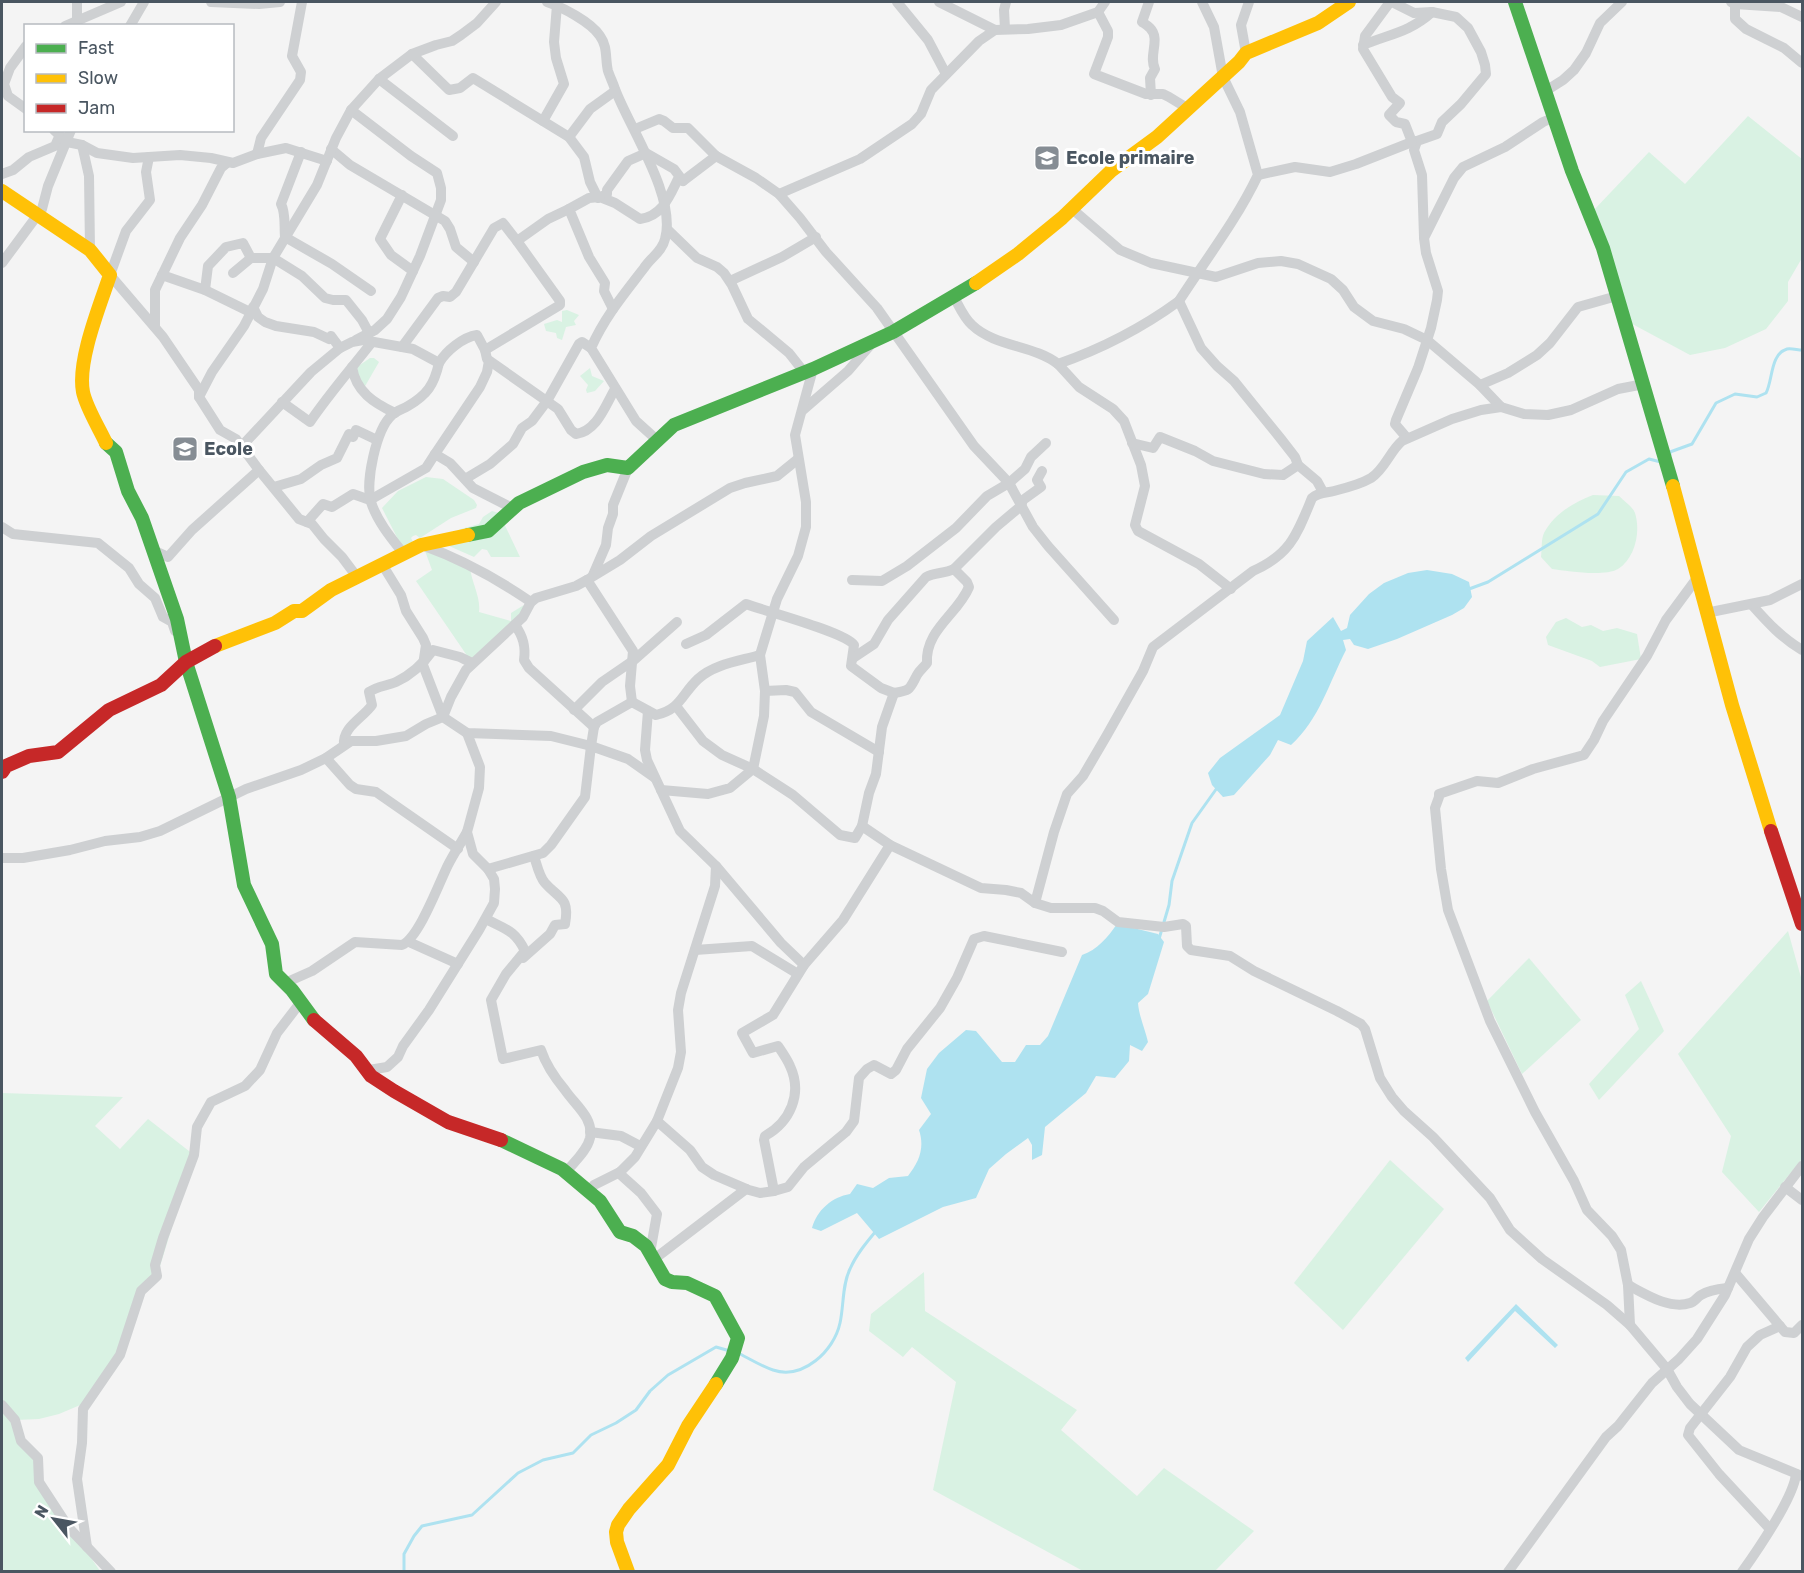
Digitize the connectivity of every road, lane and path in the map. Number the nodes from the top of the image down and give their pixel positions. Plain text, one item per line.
1 (77, 2) edge
2 (121, 2) edge
3 (144, 2) edge
4 (211, 2) edge
5 (280, 2) edge
6 (302, 2) edge
7 (496, 2) edge
8 (897, 2) edge
9 (939, 2) edge
10 (1006, 2) edge
11 (1105, 2) edge
12 (1149, 2) edge
13 (1202, 2) edge
14 (1249, 2) edge
15 (1349, 2) edge
16 (1391, 2) edge
17 (1515, 2) edge
18 (1622, 2) edge
19 (552, 3) edge
20 (1733, 3) edge
21 (1098, 12) junction
22 (1432, 12) junction
23 (1803, 17) edge
24 (77, 20) junction
25 (69, 24) edge
26 (131, 24) edge
27 (1000, 29) junction
28 (1363, 45) junction
29 (24, 49) edge
30 (1246, 53) junction
31 (412, 54) junction
32 (1803, 63) edge
33 (946, 74) junction
34 (1223, 77) junction
35 (380, 79) junction
36 (615, 91) junction
37 (1544, 92) junction
38 (1151, 95) junction
39 (24, 108) edge
40 (1187, 108) junction
41 (351, 110) junction
42 (1555, 117) junction
43 (543, 121) junction
44 (634, 129) junction
45 (60, 136) edge
46 (453, 136) dead end
47 (569, 137) junction
48 (1414, 141) junction
49 (82, 146) junction
50 (331, 149) junction
51 (301, 152) junction
52 (646, 153) junction
53 (257, 154) junction
54 (716, 156) junction
55 (149, 157) junction
56 (327, 161) junction
57 (227, 163) junction
58 (2, 174) edge
59 (1257, 175) junction
60 (683, 181) junction
61 (2, 190) edge
62 (780, 194) junction
63 (402, 195) junction
64 (599, 198) junction
65 (664, 208) junction
66 (1071, 208) junction
67 (568, 209) junction
68 (38, 215) junction
69 (435, 215) junction
70 (667, 229) junction
71 (285, 237) junction
72 (816, 237) junction
73 (1424, 238) junction
74 (517, 241) junction
75 (90, 250) junction
76 (251, 258) junction
77 (273, 258) junction
78 (474, 262) junction
79 (2, 263) edge
80 (413, 271) junction
81 (233, 273) dead end
82 (1197, 273) junction
83 (110, 275) junction
84 (162, 275) junction
85 (730, 281) junction
86 (205, 290) junction
87 (370, 291) dead end
88 (1617, 296) junction
89 (954, 297) junction
90 (1179, 301) junction
91 (613, 309) junction
92 (252, 310) junction
93 (155, 327) junction
94 (893, 332) junction
95 (370, 338) junction
96 (1427, 340) junction
97 (873, 341) junction
98 (402, 346) junction
99 (340, 348) junction
100 (591, 348) junction
101 (487, 356) junction
102 (439, 363) junction
103 (1058, 364) junction
104 (352, 367) junction
105 (808, 370) junction
106 (1644, 384) junction
107 (1480, 385) junction
108 (615, 389) junction
109 (199, 397) junction
110 (547, 401) junction
111 (282, 402) junction
112 (1501, 407) junction
113 (802, 410) junction
114 (395, 413) junction
115 (1407, 438) junction
116 (377, 440) junction
117 (657, 440) junction
118 (1132, 442) junction
119 (1046, 443) dead end
120 (241, 447) junction
121 (435, 454) junction
122 (798, 459) junction
123 (1298, 465) junction
124 (628, 468) junction
125 (259, 470) junction
126 (1042, 471) dead end
127 (465, 479) junction
128 (1010, 483) junction
129 (274, 487) junction
130 (1323, 492) junction
131 (370, 500) junction
132 (1021, 506) junction
133 (512, 508) junction
134 (307, 522) junction
135 (2, 527) edge
136 (422, 545) junction
137 (153, 549) junction
138 (403, 553) junction
139 (382, 564) junction
140 (954, 569) junction
141 (357, 578) junction
142 (590, 578) junction
143 (1697, 578) junction
144 (852, 580) dead end
145 (1803, 584) edge
146 (1231, 589) junction
147 (531, 602) junction
148 (1752, 605) junction
149 (773, 613) junction
150 (1706, 613) junction
151 (1114, 620) dead end
152 (677, 622) dead end
153 (515, 625) junction
154 (686, 644) dead end
155 (1803, 650) edge
156 (760, 655) junction
157 (853, 658) junction
158 (634, 660) junction
159 (186, 661) junction
160 (472, 663) junction
161 (423, 665) junction
162 (765, 691) junction
163 (894, 693) junction
164 (632, 702) junction
165 (676, 706) junction
166 (573, 710) junction
167 (648, 711) junction
168 (443, 717) junction
169 (594, 727) junction
170 (467, 733) junction
171 (344, 745) junction
172 (591, 746) junction
173 (879, 752) junction
174 (326, 758) junction
175 (753, 769) junction
176 (2, 772) edge
177 (655, 778) junction
178 (661, 790) junction
179 (229, 797) junction
180 (862, 826) junction
181 (467, 832) junction
182 (890, 845) junction
183 (458, 849) junction
184 (534, 856) junction
185 (2, 858) edge
186 (716, 866) junction
187 (488, 869) junction
188 (1035, 903) junction
189 (486, 919) junction
190 (1803, 924) edge
191 (409, 942) junction
192 (695, 950) junction
193 (1062, 952) dead end
194 (458, 964) junction
195 (801, 970) junction
196 (506, 975) junction
197 (285, 982) junction
198 (300, 1003) junction
199 (369, 1070) junction
200 (657, 1121) junction
201 (590, 1132) junction
202 (640, 1146) junction
203 (1803, 1166) edge
204 (566, 1172) junction
205 (620, 1172) junction
206 (1785, 1187) junction
207 (746, 1189) junction
208 (589, 1191) junction
209 (774, 1191) junction
210 (1803, 1200) edge
211 (652, 1256) junction
212 (1736, 1274) junction
213 (1628, 1285) junction
214 (1728, 1288) junction
215 (1630, 1324) junction
216 (1803, 1325) edge
217 (1780, 1326) junction
218 (1667, 1369) junction
219 (2, 1405) edge
220 (1700, 1415) junction
221 (1799, 1475) edge
222 (1770, 1529) junction
223 (87, 1547) junction
224 (111, 1572) edge
225 (628, 1572) edge
226 (1508, 1572) edge
227 (1742, 1572) edge

1 - 24 street
2 - 24 street
3 - 26 street
4 - 5 street
6 - 53 street
7 - 31 street
8 - 33 street
9 - 27 street
10 - 27 street
11 - 21 street
12 - 38 street
13 - 34 street
14 - 30 street
15 - 30 street
16 - 22 street
16 - 28 street
17 - 37 street
18 - 37 street
19 - 36 street
19 - 43 street
20 - 23 street
20 - 32 street
21 - 27 street
21 - 38 street
22 - 28 street
22 - 48 street
24 - 25 street
27 - 33 street
28 - 48 street
29 - 39 street
30 - 34 street
31 - 35 street
31 - 43 street
33 - 62 street
34 - 40 street
34 - 59 street
35 - 41 street
35 - 46 street
36 - 44 street
36 - 47 street
37 - 42 street
38 - 40 street
40 - 66 street
41 - 50 street
41 - 69 street
42 - 73 street
42 - 88 street
43 - 47 street
44 - 52 street
44 - 54 street
45 - 49 street
45 - 58 street
45 - 68 street
47 - 64 street
48 - 59 street
48 - 73 street
49 - 55 street
49 - 75 street
50 - 56 street
50 - 63 street
51 - 53 street
51 - 56 street
51 - 71 street
52 - 60 street
52 - 64 street
52 - 65 street
53 - 57 street
54 - 60 street
54 - 62 street
55 - 57 street
55 - 83 street
56 - 71 street
57 - 84 street
59 - 82 street
60 - 65 street
61 - 68 street
62 - 72 street
63 - 69 street
63 - 80 street
64 - 65 street
64 - 67 street
65 - 70 street
66 - 82 street
66 - 89 street
67 - 74 street
67 - 91 street
68 - 75 street
68 - 79 street
69 - 78 street
69 - 80 street
70 - 85 street
70 - 91 street
71 - 77 street
71 - 87 street
72 - 85 street
72 - 94 street
73 - 96 street
74 - 78 street
74 - 101 street
75 - 83 street
76 - 77 street
76 - 81 street
76 - 86 street
77 - 92 street
77 - 95 street
78 - 98 street
80 - 95 street
82 - 90 street
82 - 96 street
83 - 93 street
83 - 137 street
84 - 86 street
84 - 93 street
85 - 105 street
86 - 92 street
88 - 106 street
88 - 107 street
89 - 94 street
89 - 103 street
90 - 103 street
90 - 123 street
91 - 100 street
92 - 99 street
92 - 109 street
93 - 109 street
94 - 97 street
94 - 128 street
95 - 98 street
95 - 99 street
95 - 104 street
96 - 107 street
96 - 115 street
97 - 105 street
97 - 113 street
98 - 102 street
99 - 111 street
100 - 108 street
100 - 110 street
101 - 102 street
101 - 110 street
101 - 121 street
102 - 114 street
103 - 118 street
104 - 111 street
104 - 114 street
105 - 113 street
105 - 117 street
106 - 112 street
106 - 143 street
107 - 112 street
108 - 110 street
108 - 117 street
109 - 120 street
110 - 127 street
111 - 120 street
112 - 115 street
113 - 122 street
114 - 116 street
115 - 130 street
116 - 129 street
116 - 131 street
117 - 124 street
118 - 123 street
118 - 146 street
119 - 128 street
120 - 125 street
121 - 127 street
121 - 131 street
122 - 142 street
122 - 149 street
123 - 130 street
124 - 133 street
124 - 142 street
125 - 129 street
125 - 137 street
126 - 132 street
127 - 133 street
128 - 132 street
128 - 144 street
129 - 134 street
130 - 146 street
131 - 134 street
131 - 138 street
132 - 140 street
132 - 151 street
133 - 136 street
134 - 141 street
135 - 159 street
136 - 138 street
136 - 147 street
137 - 159 street
138 - 139 street
139 - 141 street
139 - 161 street
140 - 157 street
140 - 163 street
141 - 159 street
142 - 147 street
142 - 158 street
143 - 150 street
143 - 213 street
145 - 148 street
146 - 188 street
147 - 153 street
148 - 150 street
148 - 155 street
149 - 154 street
149 - 156 street
149 - 157 street
150 - 190 street
152 - 158 street
153 - 160 street
153 - 166 street
156 - 162 street
156 - 165 street
157 - 163 street
158 - 164 street
158 - 166 street
159 - 176 street
159 - 179 street
160 - 161 street
160 - 168 street
161 - 168 street
161 - 171 street
162 - 173 street
162 - 175 street
163 - 173 street
164 - 167 street
164 - 169 street
165 - 167 street
165 - 175 street
166 - 169 street
167 - 177 street
168 - 170 street
168 - 171 street
169 - 172 street
170 - 172 street
170 - 181 street
171 - 174 street
172 - 177 street
172 - 184 street
173 - 180 street
174 - 179 street
174 - 183 street
175 - 178 street
175 - 180 street
177 - 178 street
178 - 186 street
179 - 185 street
179 - 197 street
180 - 182 street
181 - 183 street
181 - 187 street
182 - 188 street
182 - 195 street
183 - 191 street
184 - 187 street
184 - 196 street
186 - 192 street
186 - 195 street
187 - 189 street
188 - 215 street
189 - 194 street
189 - 196 street
191 - 194 street
191 - 197 street
192 - 195 street
192 - 200 street
193 - 209 street
194 - 199 street
195 - 209 street
196 - 201 street
197 - 198 street
198 - 199 street
198 - 223 street
199 - 204 street
200 - 202 street
200 - 207 street
201 - 202 street
201 - 204 street
202 - 205 street
203 - 206 street
204 - 208 street
205 - 208 street
205 - 211 street
206 - 210 street
206 - 212 street
207 - 209 street
207 - 211 street
208 - 211 street
211 - 225 street
212 - 214 street
212 - 217 street
213 - 214 street
213 - 215 street
214 - 218 street
215 - 218 street
216 - 217 street
217 - 220 street
218 - 220 street
218 - 226 street
219 - 223 street
220 - 221 street
220 - 222 street
221 - 222 street
222 - 227 street
223 - 224 street

